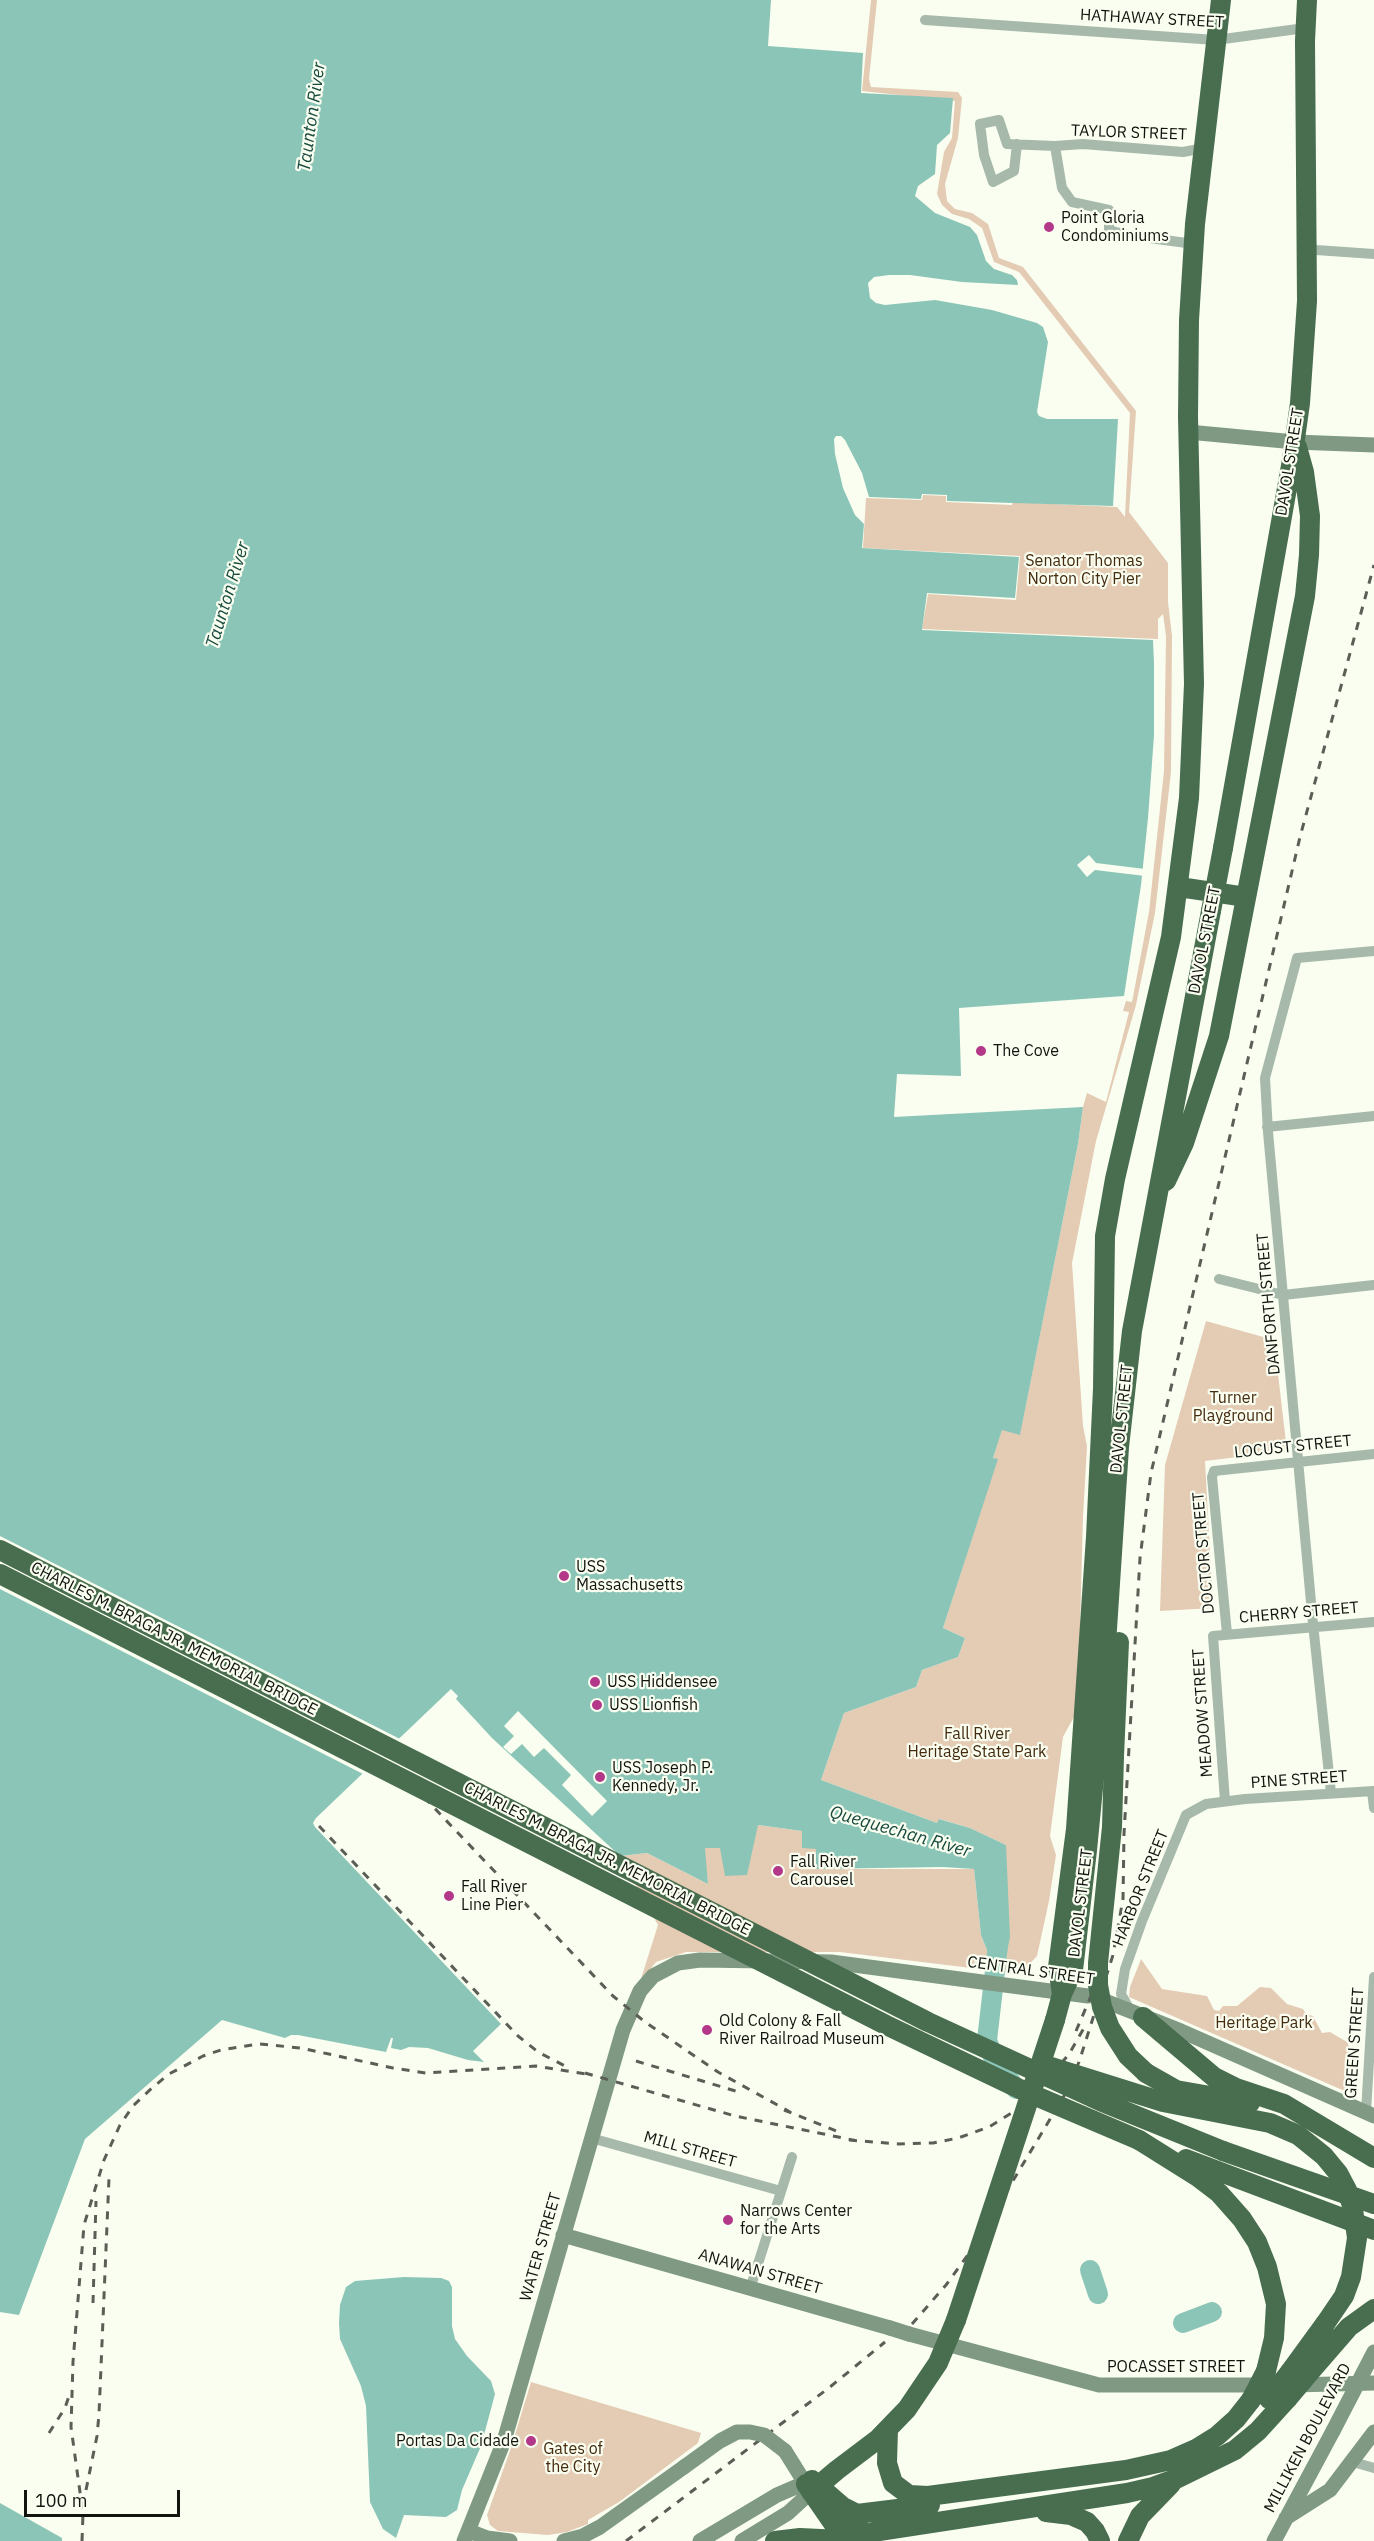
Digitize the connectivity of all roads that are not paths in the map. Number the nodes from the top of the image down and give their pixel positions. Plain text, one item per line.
1 (1221, 0) edge
2 (1307, 0) edge
3 (925, 20) dead end
4 (1305, 28) junction
5 (1216, 40) junction
6 (1017, 144) junction
7 (1055, 146) junction
8 (1204, 148) junction
9 (1194, 244) junction
10 (1307, 245) junction
11 (1374, 254) edge
12 (1188, 432) junction
13 (1295, 442) junction
14 (1374, 445) edge
15 (1179, 887) junction
16 (1246, 897) junction
17 (1374, 951) edge
18 (1374, 1116) edge
19 (1267, 1127) junction
20 (1154, 1205) junction
21 (1219, 1279) dead end
22 (1374, 1285) edge
23 (1283, 1295) junction
24 (1119, 1447) junction
25 (1374, 1454) edge
26 (1299, 1462) junction
27 (1215, 1470) joint
28 (0, 1550) edge
29 (0, 1574) edge
30 (1374, 1622) edge
31 (1313, 1627) junction
32 (1227, 1634) junction
33 (1373, 1791) edge
34 (1331, 1793) junction
35 (1225, 1801) junction
36 (1374, 1808) edge
37 (662, 1970) joint
38 (1374, 1977) edge
39 (1062, 1994) junction
40 (1137, 2014) junction
41 (962, 2039) junction
42 (1372, 2050) edge
43 (1370, 2114) edge
44 (1329, 2130) junction
45 (591, 2138) junction
46 (792, 2157) dead end
47 (1374, 2158) edge
48 (1212, 2178) junction
49 (781, 2191) junction
50 (1374, 2204) edge
51 (1374, 2230) edge
52 (563, 2235) junction
53 (750, 2289) junction
54 (1374, 2308) edge
55 (947, 2343) junction
56 (1374, 2352) edge
57 (1374, 2383) edge
58 (1269, 2399) junction
59 (888, 2429) junction
60 (1374, 2432) edge
61 (1353, 2462) junction
62 (1374, 2468) edge
63 (1178, 2478) junction
64 (812, 2485) junction
65 (1005, 2487) junction
66 (1016, 2510) junction
67 (1286, 2518) junction
68 (879, 2531) junction
69 (466, 2536) edge
70 (510, 2541) edge
71 (564, 2541) edge
72 (700, 2541) edge
73 (742, 2541) edge
74 (776, 2541) edge
75 (1100, 2541) edge
76 (1128, 2541) edge
77 (1274, 2541) edge

1 - 5 highway, DAVOL STREET
2 - 4 highway, DAVOL STREET
3 - 5 street, HATHAWAY STREET
4 - 5 street, HATHAWAY STREET
4 - 10 highway, DAVOL STREET
5 - 8 highway, DAVOL STREET
6 - 6 street
6 - 7 street, TAYLOR STREET
7 - 8 street, TAYLOR STREET
7 - 9 street
8 - 9 highway, DAVOL STREET
9 - 12 highway, DAVOL STREET
10 - 11 street
10 - 13 highway, DAVOL STREET
12 - 13 street
12 - 15 highway, DAVOL STREET
13 - 14 street
13 - 16 highway
13 - 20 highway, DAVOL STREET, bridge
15 - 16 highway
15 - 39 highway, DAVOL STREET
16 - 20 highway
17 - 19 street, DANFORTH STREET
18 - 19 street
19 - 23 street, DANFORTH STREET
20 - 24 highway, DAVOL STREET
21 - 23 street
22 - 23 street
23 - 26 street, DANFORTH STREET
24 - 39 highway, DAVOL STREET
24 - 44 highway, bridge
25 - 26 street, LOCUST STREET
26 - 27 street, LOCUST STREET
26 - 31 street, DANFORTH STREET
27 - 32 street, DOCTOR STREET
28 - 41 highway, CHARLES M. BRAGA JR. MEMORIAL BRIDGE, bridge
29 - 48 highway, CHARLES M. BRAGA JR. MEMORIAL BRIDGE, bridge
30 - 31 street, CHERRY STREET
31 - 32 street, CHERRY STREET
31 - 34 street, DANFORTH STREET
32 - 35 street, MEADOW STREET
33 - 34 street, PINE STREET
33 - 36 street
34 - 35 street, PINE STREET
35 - 40 street, HARBOR STREET
37 - 39 street, CENTRAL STREET
37 - 45 street, WATER STREET
38 - 42 street, GREEN STREET
39 - 40 street, CENTRAL STREET, bridge
39 - 55 highway, bridge
40 - 43 street, CENTRAL STREET
40 - 44 highway
41 - 50 highway, CHARLES M. BRAGA JR. MEMORIAL BRIDGE, bridge
41 - 58 highway, bridge
42 - 43 street, GREEN STREET
44 - 47 highway
45 - 49 street, MILL STREET
45 - 52 street, WATER STREET
46 - 49 street
48 - 51 highway
48 - 58 highway, bridge
49 - 53 street
52 - 53 street, ANAWAN STREET
52 - 69 street, WATER STREET
53 - 55 street, ANAWAN STREET, bridge
54 - 58 highway, bridge
55 - 57 street, POCASSET STREET
55 - 59 highway
56 - 67 street, MILLIKEN BOULEVARD, bridge
58 - 63 highway
58 - 65 highway
59 - 64 highway
59 - 65 highway
60 - 61 street
61 - 62 street
61 - 67 street
63 - 66 highway
63 - 76 highway
64 - 65 highway
64 - 68 highway
64 - 71 street, bridge
64 - 72 street
64 - 73 street
66 - 68 highway
66 - 75 highway
67 - 77 street, MILLIKEN BOULEVARD
68 - 74 highway
69 - 70 street

